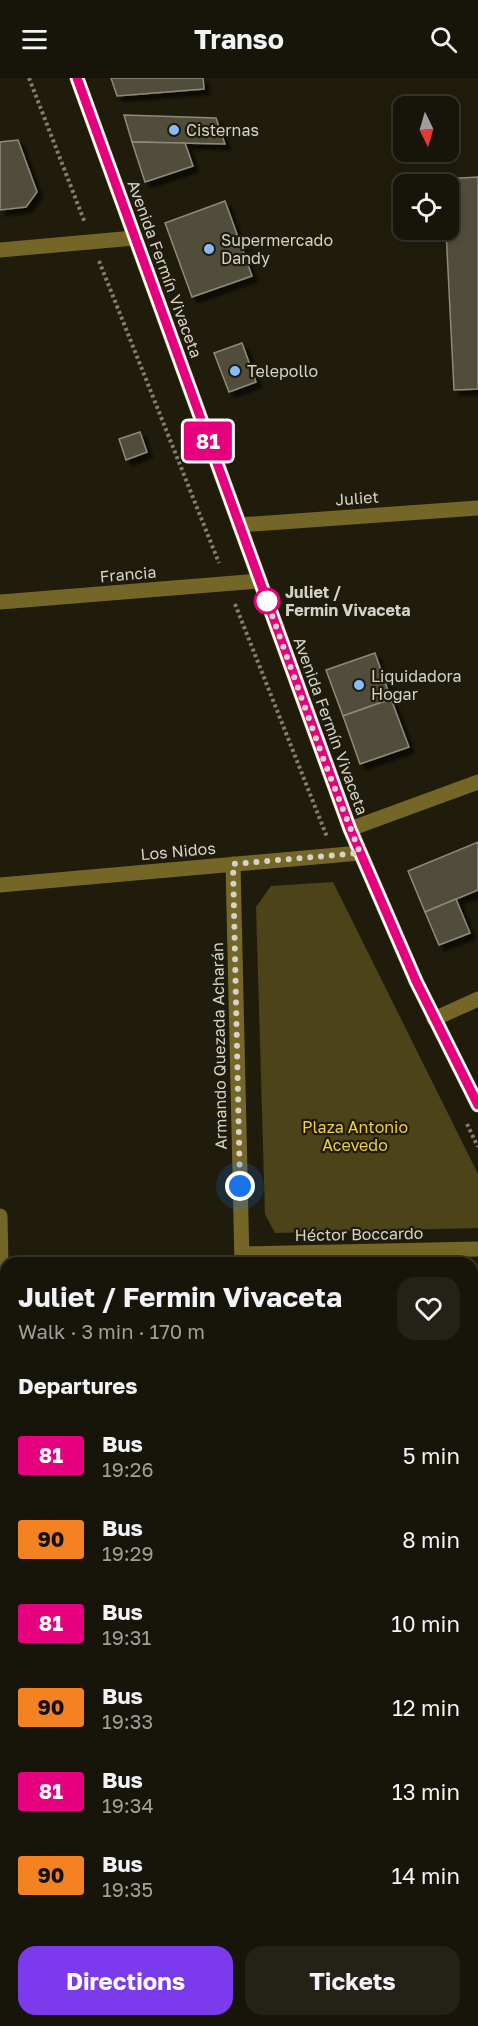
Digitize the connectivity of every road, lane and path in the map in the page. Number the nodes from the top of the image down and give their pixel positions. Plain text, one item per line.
1 (29, 78) edge
2 (77, 78) edge
3 (134, 238) junction
4 (92, 242) junction
5 (0, 250) edge
6 (478, 508) edge
7 (239, 525) junction
8 (260, 581) junction
9 (227, 584) junction
10 (0, 602) edge
11 (478, 782) edge
12 (350, 829) junction
13 (360, 853) junction
14 (334, 854) junction
15 (233, 864) junction
16 (0, 885) edge
17 (478, 999) edge
18 (434, 1019) junction
19 (478, 1105) edge
20 (463, 1116) dead end
21 (478, 1148) edge
22 (0, 1216) edge
23 (478, 1249) edge
24 (2, 1257) edge
25 (242, 1257) edge
26 (289, 1257) edge
27 (478, 1991) edge
28 (478, 2026) edge

1 - 4 path
2 - 3 main road, Avenida Fermín Vivaceta
3 - 4 street
3 - 7 main road, Avenida Fermín Vivaceta
4 - 5 street
4 - 9 path
6 - 7 street, Juliet
7 - 8 main road, Avenida Fermín Vivaceta
8 - 9 street, Francia
8 - 12 main road, Avenida Fermín Vivaceta
9 - 10 street, Francia
9 - 14 path
11 - 12 street
12 - 13 main road, Avenida Fermín Vivaceta
13 - 14 street, Los Nidos
13 - 18 main road, Avenida Fermín Vivaceta
14 - 15 street, Los Nidos
15 - 16 street, Los Nidos
15 - 25 street, Armando Quezada Acharán
17 - 18 street
18 - 19 main road, Avenida Fermín Vivaceta
20 - 21 path
22 - 24 street
23 - 26 street, Héctor Boccardo
27 - 28 street

